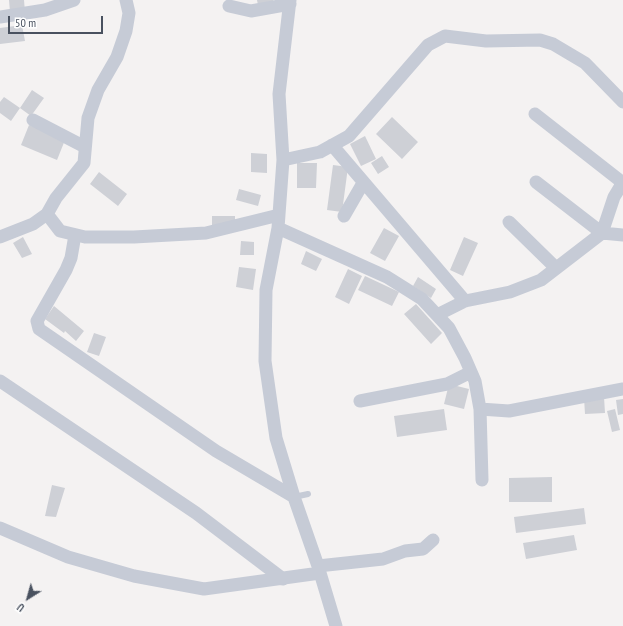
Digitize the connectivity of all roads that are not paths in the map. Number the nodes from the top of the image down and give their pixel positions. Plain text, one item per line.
1 (74, 0) edge
2 (126, 0) edge
3 (290, 2) edge
4 (229, 6) dead end
5 (0, 17) edge
6 (623, 102) edge
7 (535, 114) dead end
8 (33, 120) dead end
9 (332, 146) junction
10 (85, 147) junction
11 (283, 160) junction
12 (536, 182) dead end
13 (363, 183) junction
14 (623, 183) edge
15 (47, 214) junction
16 (344, 216) dead end
17 (278, 221) junction
18 (509, 222) dead end
19 (602, 233) junction
20 (76, 235) junction
21 (623, 235) edge
22 (0, 237) edge
23 (556, 268) junction
24 (465, 301) junction
25 (436, 315) junction
26 (471, 372) junction
27 (0, 382) edge
28 (623, 389) edge
29 (360, 401) dead end
30 (480, 409) junction
31 (482, 480) dead end
32 (308, 494) dead end
33 (294, 497) junction
34 (0, 528) edge
35 (433, 540) dead end
36 (319, 569) junction
37 (283, 579) junction
38 (336, 626) edge

1 - 5 street
2 - 10 street
3 - 4 street
3 - 11 street
6 - 9 street
7 - 14 street
8 - 10 street
9 - 11 street
9 - 13 street
10 - 15 street
11 - 17 street
12 - 19 street
13 - 16 street
13 - 24 street
14 - 19 street
15 - 20 street
15 - 22 street
17 - 20 street
17 - 25 street
17 - 33 street
18 - 23 street
19 - 21 street
19 - 23 street
20 - 33 street
23 - 24 street
24 - 25 street
25 - 26 street
26 - 29 street
26 - 30 street
27 - 37 street
28 - 30 street
30 - 31 street
32 - 33 lane
33 - 36 street
34 - 37 street
35 - 36 street
36 - 37 street
36 - 38 street

